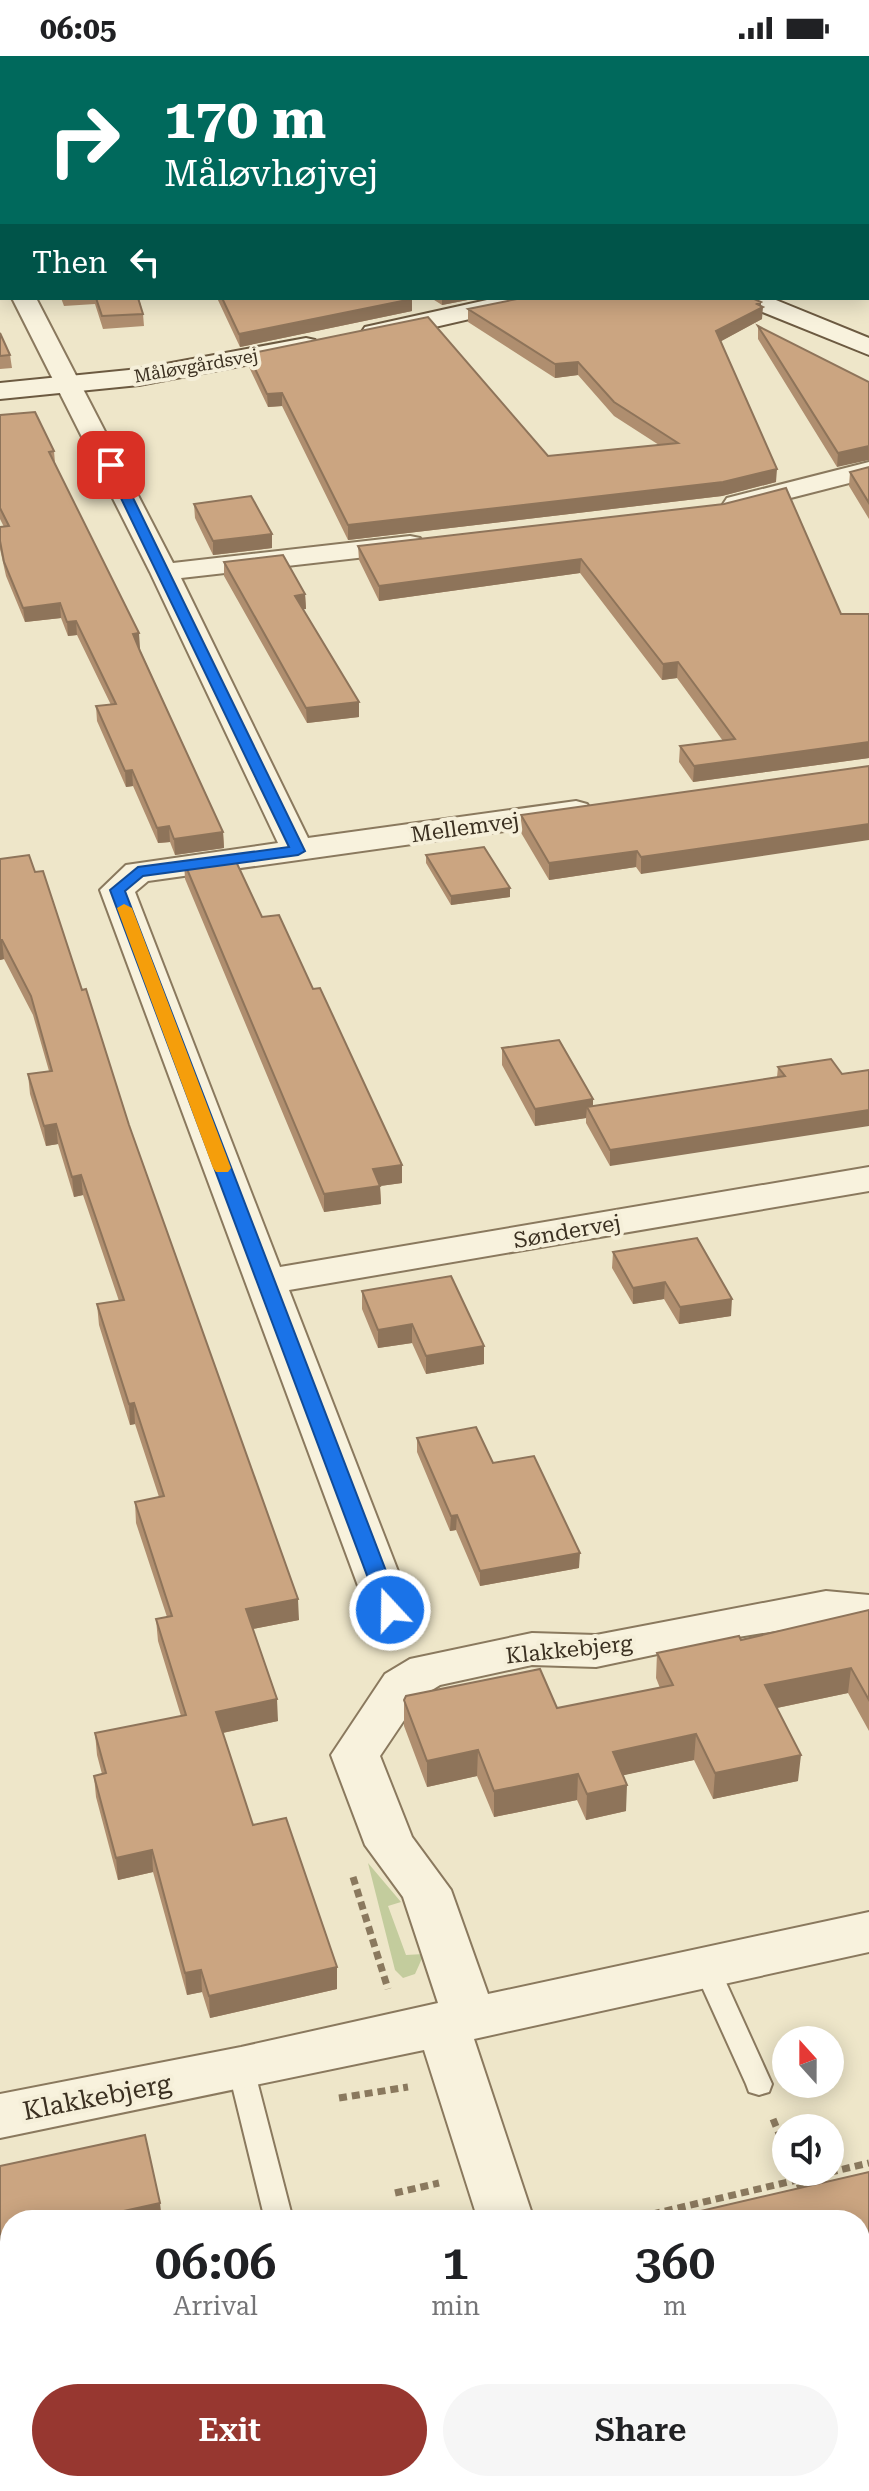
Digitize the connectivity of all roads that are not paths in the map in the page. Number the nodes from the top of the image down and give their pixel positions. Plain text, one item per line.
1 (25, 300) edge
2 (521, 300) edge
3 (754, 300) edge
4 (868, 346) edge
5 (71, 385) junction
6 (0, 391) edge
7 (869, 470) edge
8 (709, 509) edge
9 (434, 541) edge
10 (164, 572) junction
11 (600, 808) edge
12 (298, 851) junction
13 (869, 1179) edge
14 (265, 1282) junction
15 (390, 1610) dead end
16 (869, 1611) edge
17 (869, 1932) edge
18 (706, 1967) junction
19 (456, 2020) junction
20 (241, 2069) junction
21 (759, 2084) dead end
22 (0, 2116) edge
23 (276, 2210) edge
24 (504, 2210) edge

1 - 5 street
2 - 5 street, Måløvgårdsvej
3 - 4 street
5 - 6 street, Måløvgårdsvej
5 - 10 street
7 - 8 street
9 - 10 street
10 - 12 street
11 - 12 street, Mellemvej
12 - 14 street, Mellemvej
13 - 14 street, Søndervej
14 - 15 street
16 - 19 street, Klakkebjerg
17 - 18 street, Klakkebjerg
18 - 19 street, Klakkebjerg
18 - 21 lane
19 - 20 street, Klakkebjerg
19 - 24 street, Klakkebjerg
20 - 22 street, Klakkebjerg
20 - 23 lane

